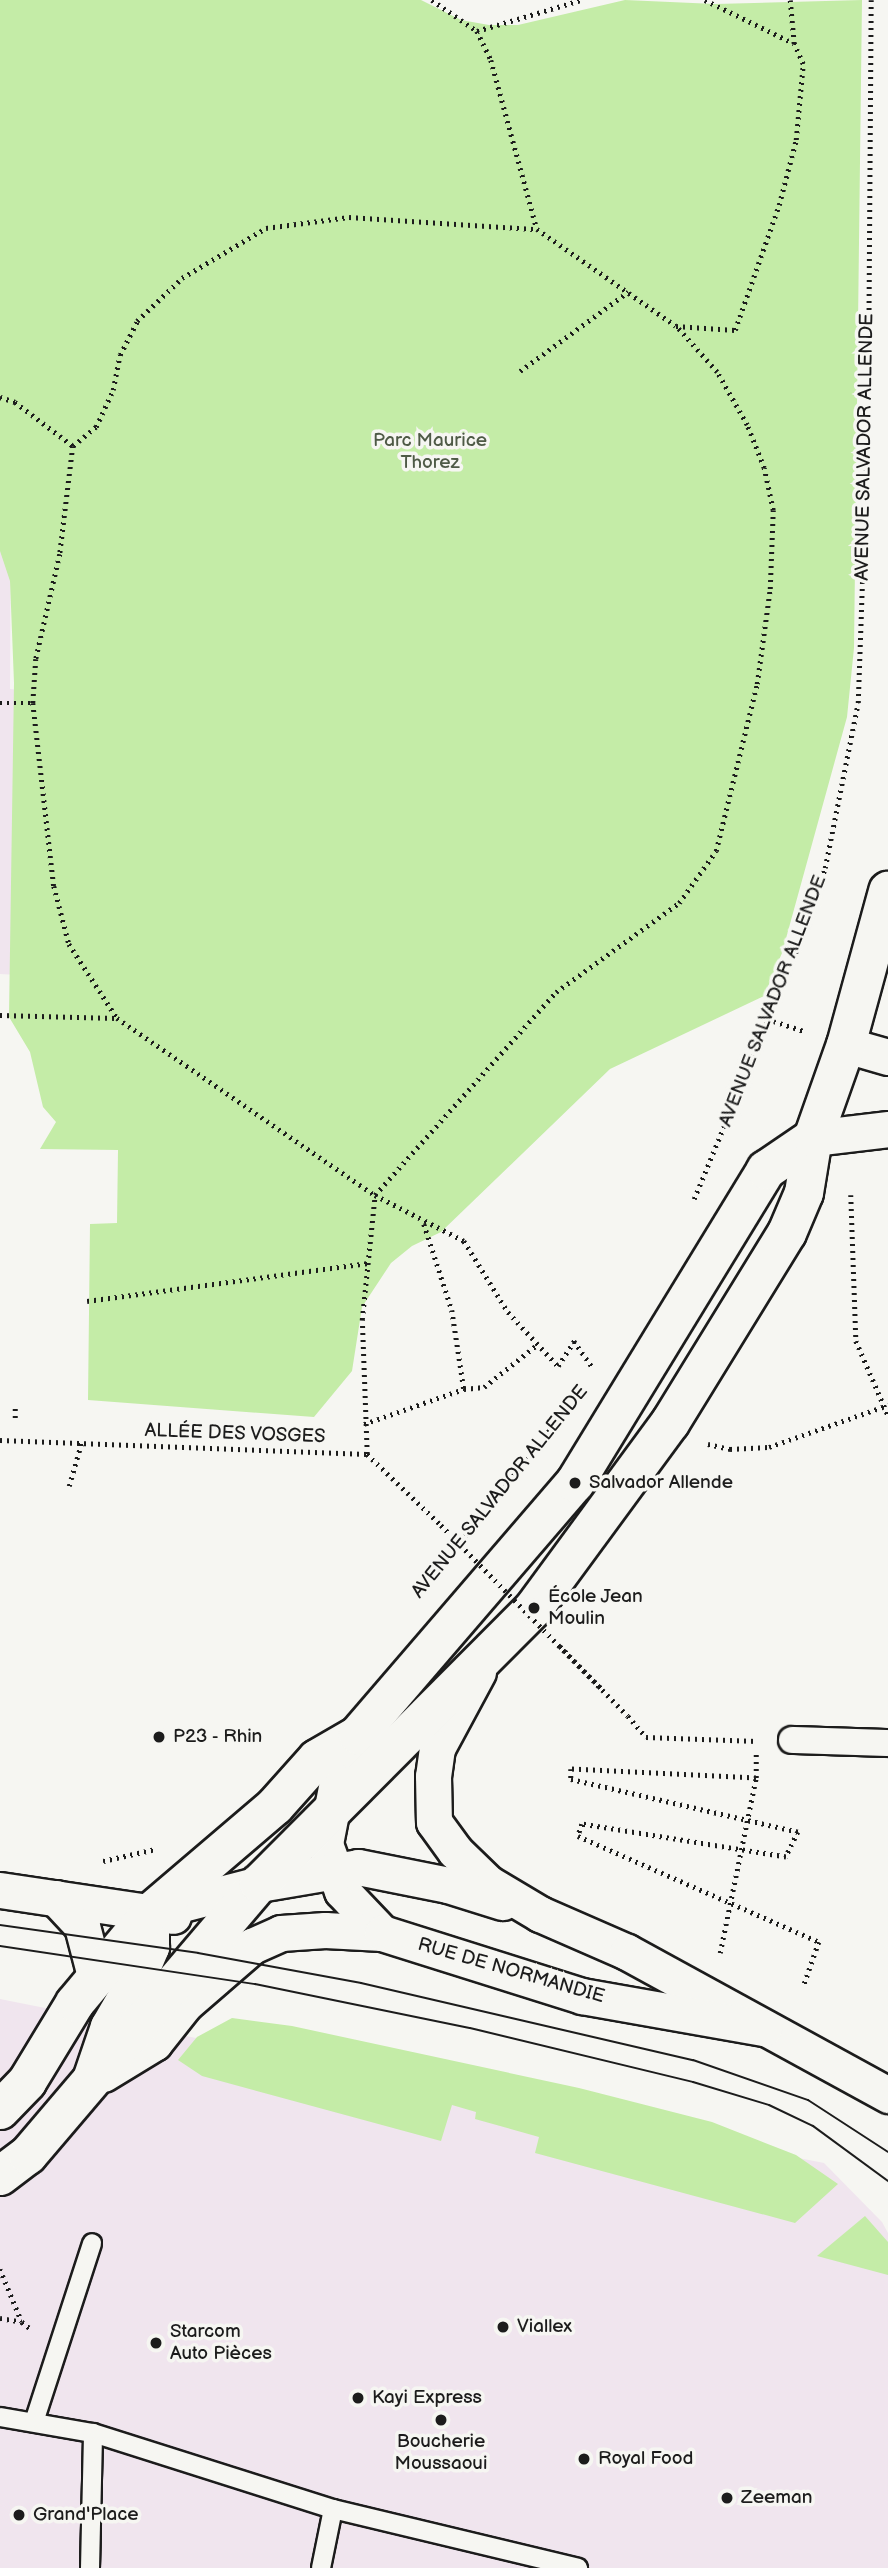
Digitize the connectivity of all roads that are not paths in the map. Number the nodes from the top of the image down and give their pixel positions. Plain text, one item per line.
1 (888, 891) edge
2 (846, 1045) junction
3 (888, 1057) edge
4 (888, 1129) edge
5 (813, 1138) junction
6 (488, 1654) junction
7 (358, 1735) junction
8 (792, 1740) road end
9 (888, 1743) edge
10 (331, 1812) junction
11 (334, 1870) junction
12 (259, 1884) junction
13 (0, 1890) edge
14 (56, 1898) junction
15 (151, 1912) junction
16 (540, 1914) junction
17 (223, 1924) junction
18 (281, 1933) junction
19 (382, 1933) junction
20 (95, 1976) junction
21 (764, 2028) junction
22 (88, 2083) junction
23 (888, 2095) edge
24 (0, 2110) edge
25 (0, 2176) edge
26 (92, 2243) dead end
27 (0, 2417) edge
28 (34, 2422) junction
29 (93, 2433) junction
30 (333, 2509) junction
31 (90, 2568) edge
32 (321, 2568) edge
33 (578, 2568) edge

1 - 2 street
2 - 3 street
2 - 5 street
4 - 5 street
5 - 6 street
5 - 7 street
6 - 10 street
6 - 16 street, RUE DE NORMANDIE
7 - 10 street
7 - 15 street
8 - 9 street
10 - 11 street
10 - 12 street
11 - 12 street, RUE DE NORMANDIE
11 - 16 street, RUE DE NORMANDIE
11 - 19 street
12 - 15 street, RUE DE NORMANDIE
12 - 17 street
13 - 14 street
14 - 15 street
14 - 20 street
15 - 17 street
15 - 20 street
15 - 22 street
16 - 21 street, RUE DE NORMANDIE
17 - 18 street
17 - 22 street
18 - 19 street
18 - 22 street
19 - 21 street, RUE DE NORMANDIE
20 - 24 street
21 - 23 street, RUE DE NORMANDIE
22 - 25 street
26 - 28 lane
27 - 28 lane
28 - 29 lane
29 - 30 lane
29 - 31 lane
30 - 32 lane
30 - 33 lane

